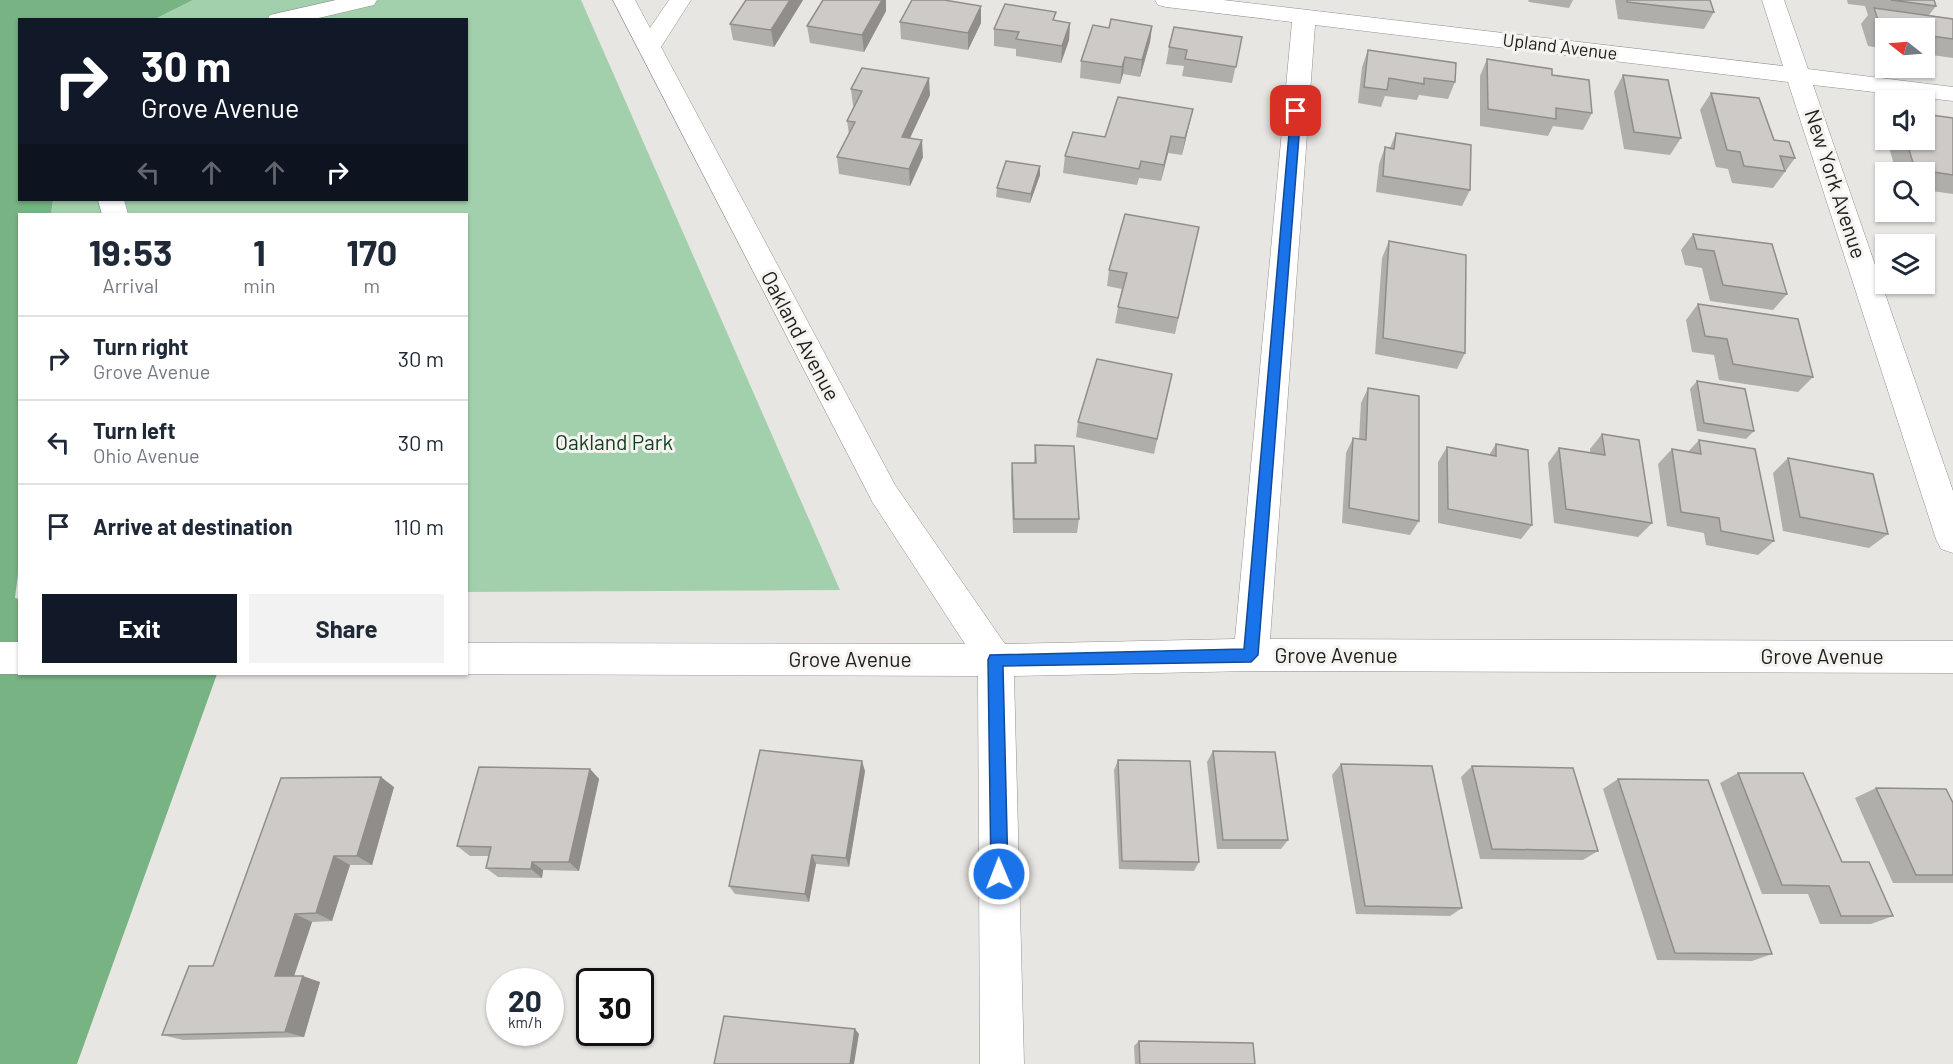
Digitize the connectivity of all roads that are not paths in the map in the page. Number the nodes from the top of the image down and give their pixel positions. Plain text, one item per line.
1 (366, 0) edge
2 (624, 0) edge
3 (681, 0) edge
4 (1166, 0) edge
5 (1773, 0) edge
6 (1304, 16) junction
7 (287, 18) edge
8 (648, 49) junction
9 (1798, 76) junction
10 (1953, 94) edge
11 (1953, 539) edge
12 (1251, 655) junction
13 (1953, 657) edge
14 (0, 658) edge
15 (18, 658) edge
16 (468, 659) edge
17 (996, 660) junction
18 (1002, 1064) edge

1 - 7 street
2 - 8 street, Oakland Avenue
3 - 8 street
4 - 6 street, Upland Avenue
5 - 9 street, New York Avenue
6 - 9 street, Upland Avenue
6 - 12 street
8 - 17 street, Oakland Avenue
9 - 10 street, Upland Avenue
9 - 11 street, New York Avenue
12 - 13 street, Grove Avenue
12 - 17 street, Grove Avenue
14 - 15 street
16 - 17 street, Grove Avenue
17 - 18 street

